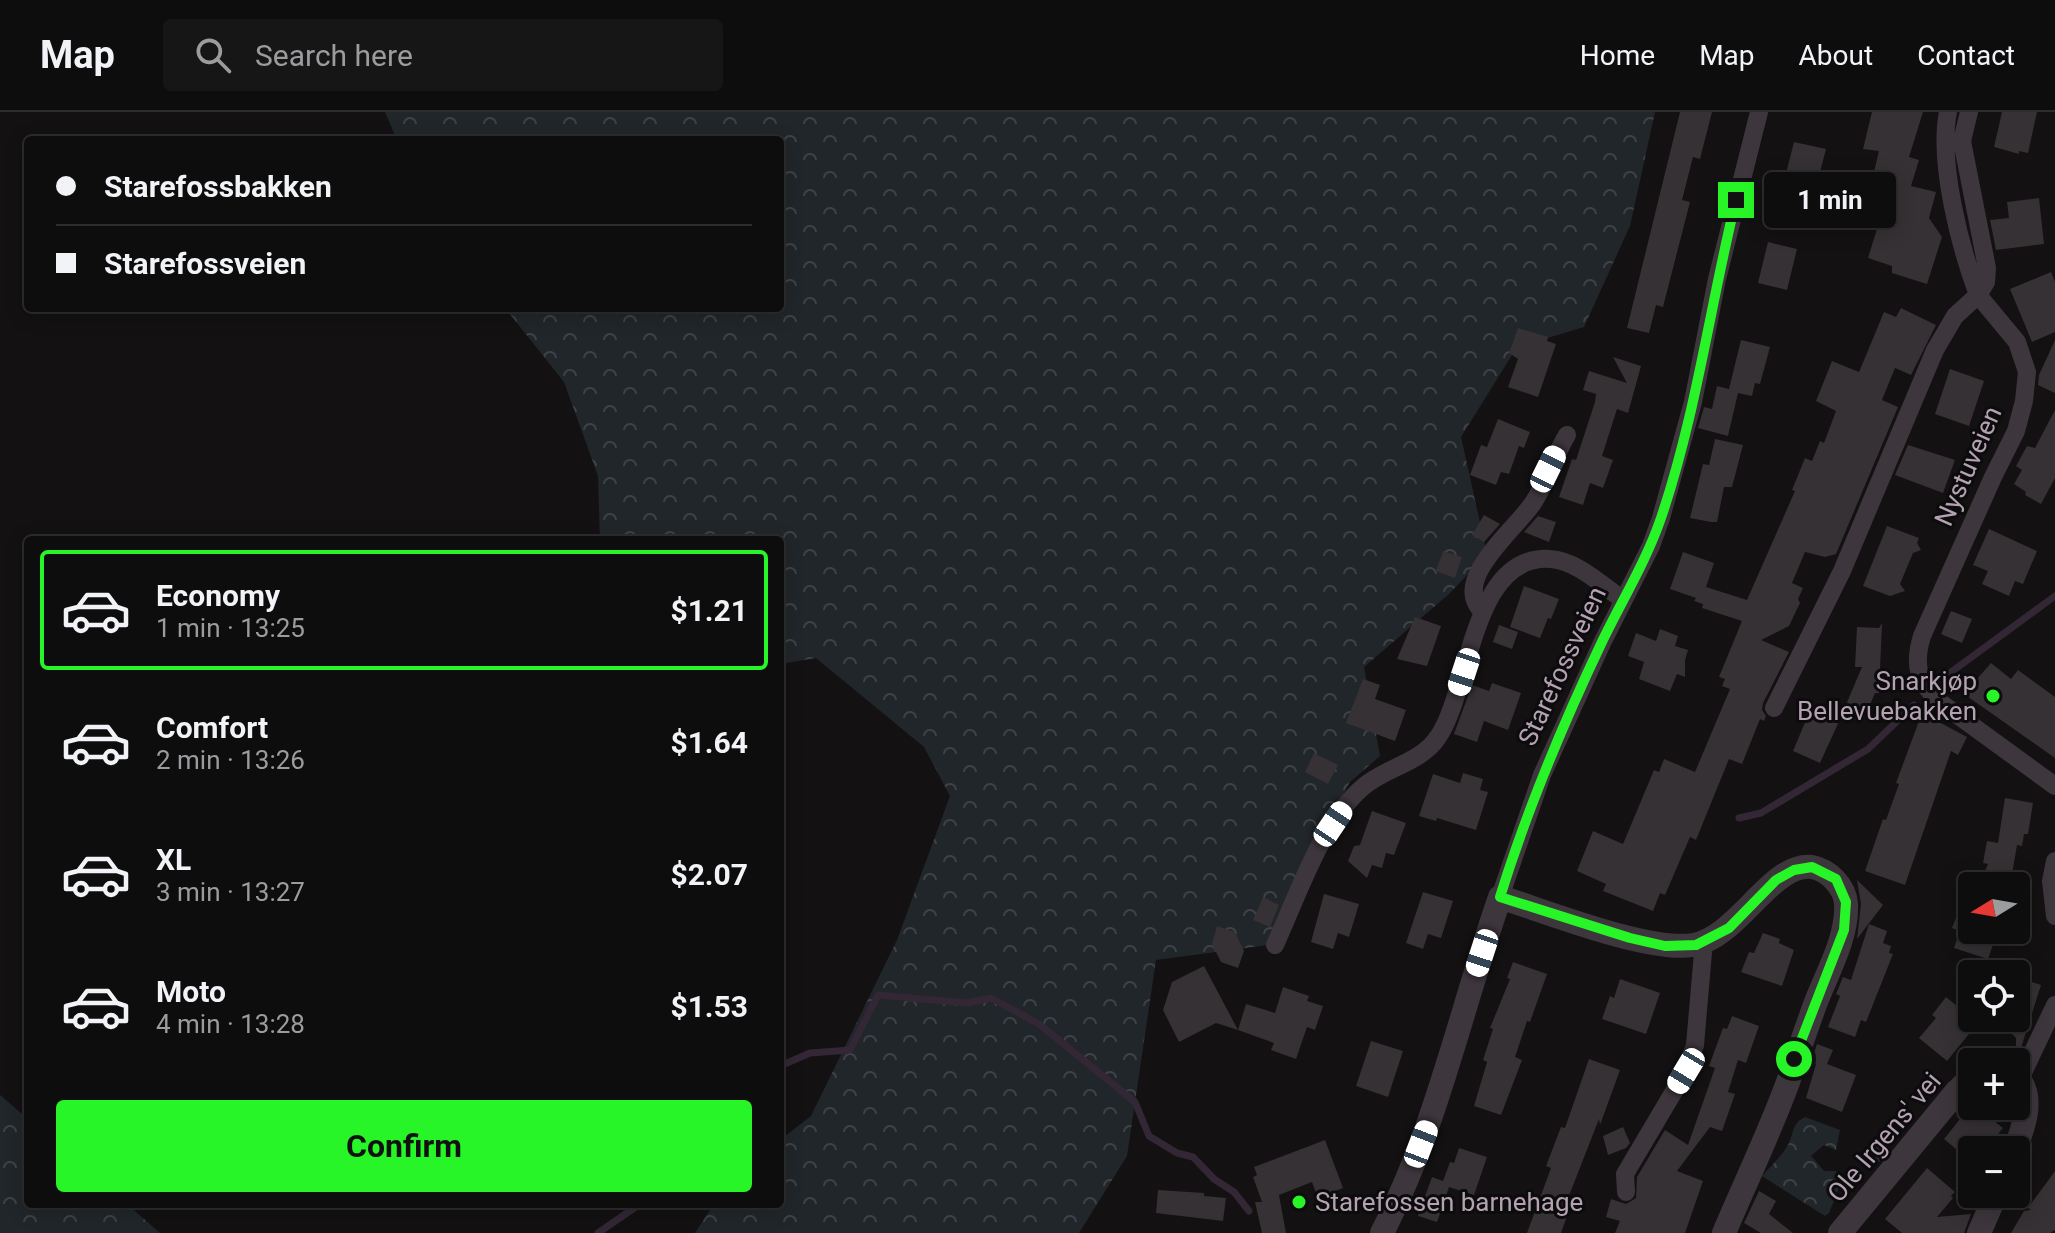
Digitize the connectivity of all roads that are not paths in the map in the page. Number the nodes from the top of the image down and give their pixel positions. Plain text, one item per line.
1 (1759, 112) edge
2 (1948, 112) edge
3 (1969, 112) edge
4 (1978, 295) junction
5 (1567, 435) dead end
6 (1623, 600) junction
7 (1483, 612) junction
8 (1774, 708) dead end
9 (2055, 786) edge
10 (2055, 861) edge
11 (1500, 897) junction
12 (2055, 916) edge
13 (1704, 941) junction
14 (1275, 945) dead end
15 (2055, 1005) edge
16 (2030, 1054) edge
17 (1958, 1090) edge
18 (1626, 1192) dead end
19 (1990, 1208) edge
20 (1382, 1233) edge
21 (1724, 1233) edge
22 (1840, 1233) edge
23 (1979, 1233) edge

1 - 6 street, Starefossveien
2 - 4 street
3 - 4 street
4 - 8 street
4 - 9 street, Nystuveien
5 - 7 street
6 - 7 street
6 - 11 street, Starefossveien
7 - 14 street
10 - 12 street
11 - 13 street
11 - 20 street, Starefossveien
13 - 18 street
13 - 21 street
15 - 16 street
17 - 22 street, Ole Irgens' vei
19 - 23 street

